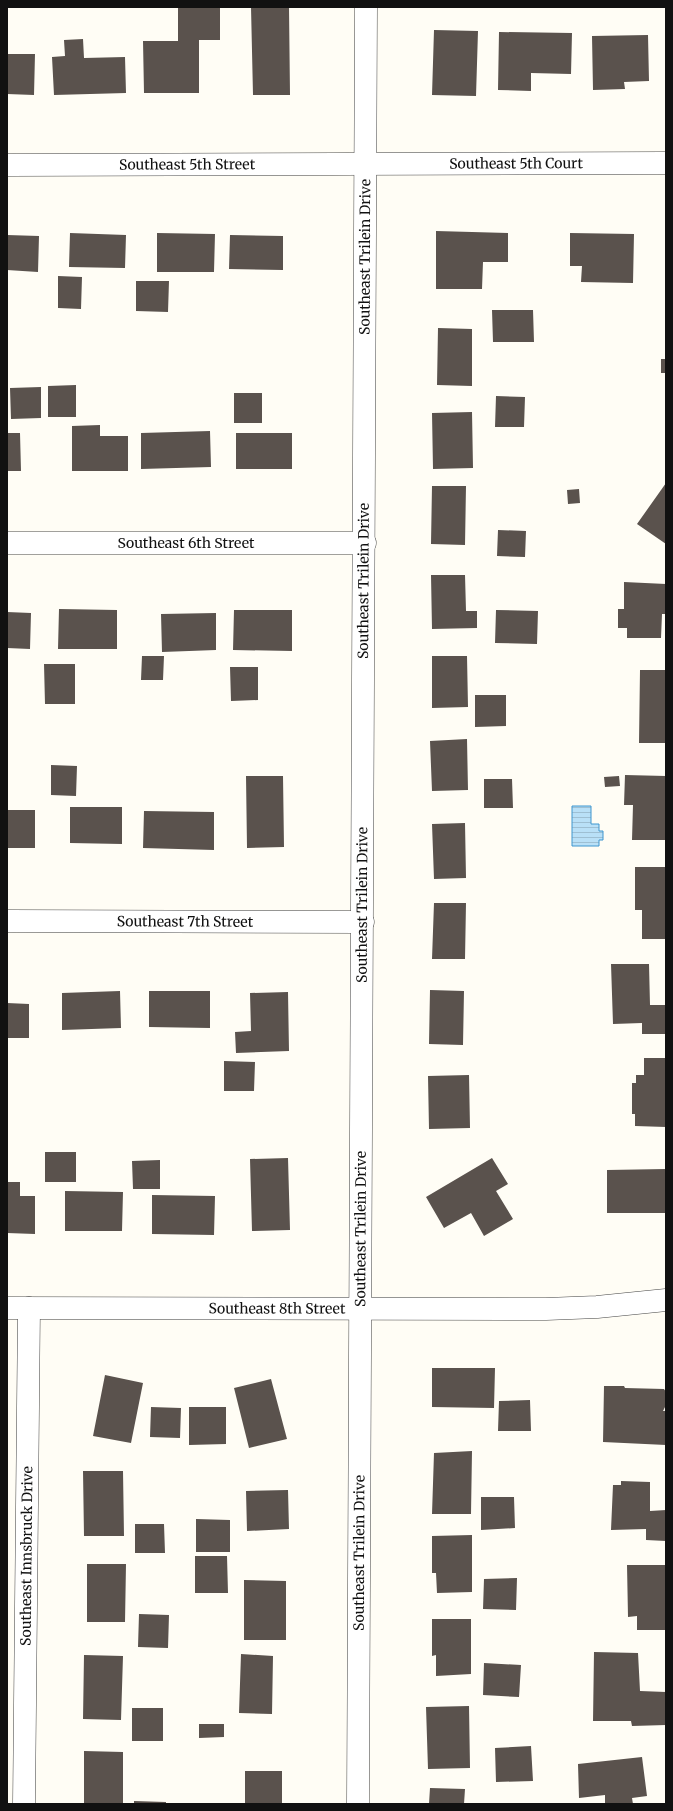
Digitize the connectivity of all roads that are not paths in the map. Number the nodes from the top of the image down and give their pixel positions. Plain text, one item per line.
1 (366, 7) edge
2 (366, 163) junction
3 (666, 163) edge
4 (7, 165) edge
5 (7, 543) edge
6 (365, 543) junction
7 (7, 921) edge
8 (363, 922) junction
9 (666, 1300) edge
10 (7, 1308) edge
11 (29, 1308) junction
12 (362, 1308) junction
13 (24, 1804) edge
14 (358, 1804) edge

1 - 2 street, Southeast Trilein Drive
2 - 3 street, Southeast 5th Court
2 - 4 street, Southeast 5th Street
2 - 6 street, Southeast Trilein Drive
5 - 6 street, Southeast 6th Street
6 - 8 street, Southeast Trilein Drive
7 - 8 street, Southeast 7th Street
8 - 12 street, Southeast Trilein Drive
9 - 12 street, Southeast 8th Street
10 - 11 street, Southeast 8th Street
11 - 12 street, Southeast 8th Street
11 - 13 street, Southeast Innsbruck Drive
12 - 14 street, Southeast Trilein Drive

